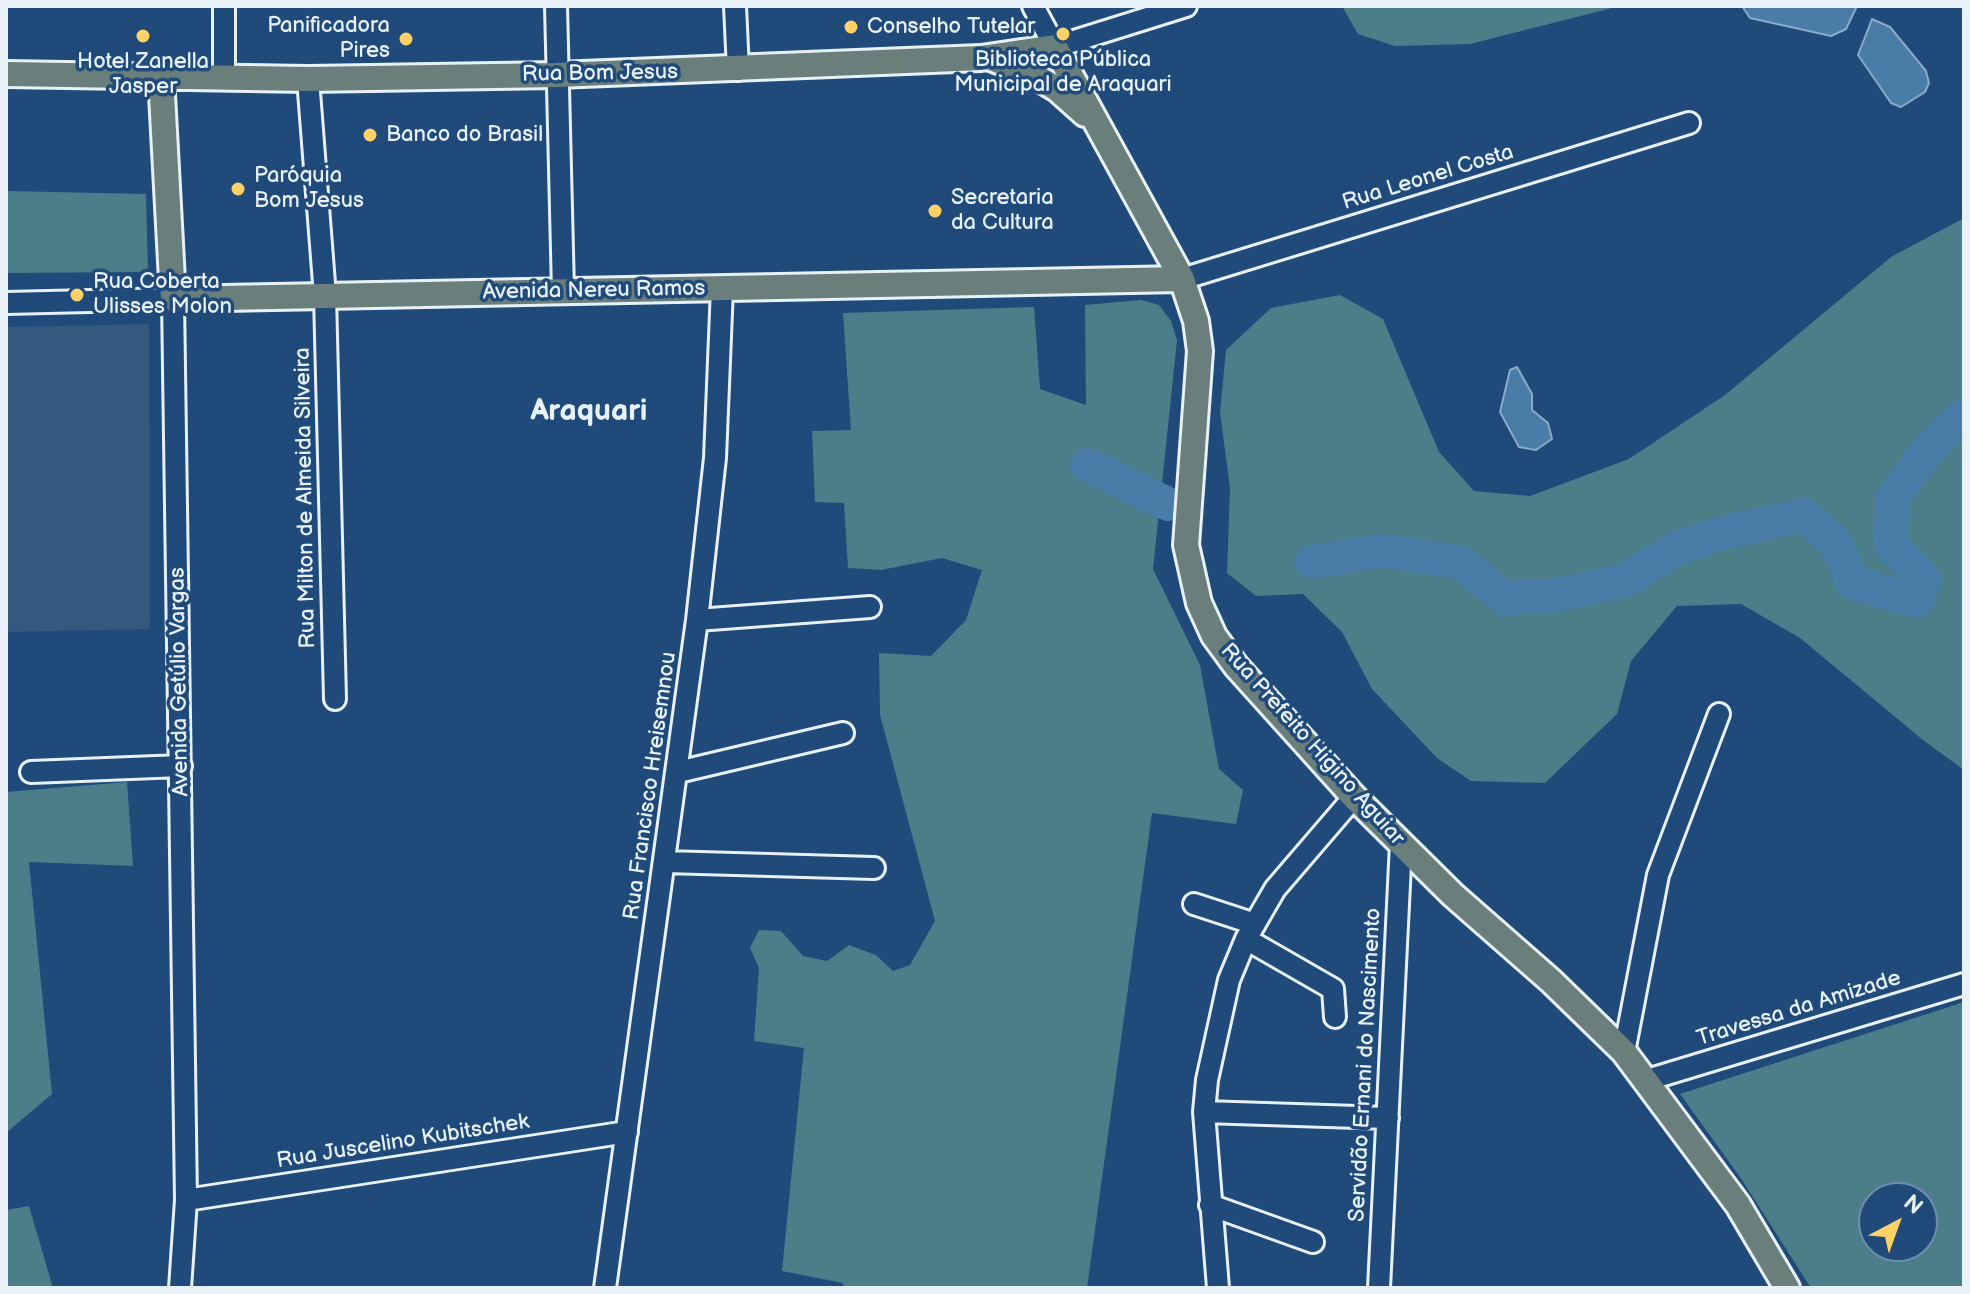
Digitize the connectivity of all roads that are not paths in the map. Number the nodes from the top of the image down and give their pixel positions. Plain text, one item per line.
1 (224, 6) edge
2 (556, 6) edge
3 (735, 6) edge
4 (1033, 6) edge
5 (1186, 6) edge
6 (1055, 47) junction
7 (988, 58) junction
8 (738, 70) junction
9 (6, 74) edge
10 (557, 75) junction
11 (161, 76) junction
12 (224, 78) junction
13 (308, 79) junction
14 (1689, 123) dead end
15 (1108, 144) junction
16 (1182, 279) junction
17 (722, 288) junction
18 (563, 291) junction
19 (325, 296) junction
20 (173, 299) junction
21 (6, 303) edge
22 (870, 607) dead end
23 (697, 620) junction
24 (335, 699) dead end
25 (1719, 714) dead end
26 (843, 733) dead end
27 (181, 766) junction
28 (31, 772) dead end
29 (678, 772) junction
30 (1354, 797) junction
31 (1401, 844) junction
32 (665, 862) junction
33 (874, 868) dead end
34 (1194, 904) dead end
35 (1250, 932) junction
36 (1964, 984) edge
37 (1335, 1017) dead end
38 (1624, 1052) junction
39 (1647, 1080) junction
40 (1204, 1112) junction
41 (1388, 1118) junction
42 (627, 1132) junction
43 (186, 1200) junction
44 (1210, 1205) junction
45 (1313, 1242) dead end
46 (180, 1288) edge
47 (605, 1288) edge
48 (1218, 1288) edge
49 (1379, 1288) edge
50 (1787, 1288) edge

1 - 12 street
2 - 10 street
3 - 8 street
4 - 6 street, Rua Prefeito Higino Aguiar
5 - 6 street, Rua Bom Jesus
6 - 7 main road, Rua Bom Jesus
6 - 15 main road, Rua Prefeito Higino Aguiar
7 - 8 main road, Rua Bom Jesus
7 - 15 main road
8 - 10 main road, Rua Bom Jesus
9 - 11 main road, Rua Bom Jesus
10 - 13 main road, Rua Bom Jesus
10 - 18 street
11 - 12 main road, Rua Bom Jesus
11 - 20 main road, Avenida Getúlio Vargas
12 - 13 main road, Rua Bom Jesus
13 - 19 street, Rua Milton de Almeida Silveira
14 - 16 street, Rua Leonel Costa
15 - 16 main road, Rua Prefeito Higino Aguiar
16 - 17 main road, Avenida Nereu Ramos
16 - 30 main road, Rua Prefeito Higino Aguiar
17 - 18 main road, Avenida Nereu Ramos
17 - 23 street, Rua Francisco Hreisemnou
18 - 19 main road, Avenida Nereu Ramos
19 - 20 main road, Avenida Nereu Ramos
19 - 24 street, Rua Milton de Almeida Silveira
20 - 21 street, Avenida Nereu Ramos
20 - 27 street, Avenida Getúlio Vargas
22 - 23 street
23 - 29 street, Rua Francisco Hreisemnou
25 - 38 street
26 - 29 street
27 - 28 street
27 - 43 street, Avenida Getúlio Vargas
29 - 32 street, Rua Francisco Hreisemnou
30 - 31 main road, Rua Prefeito Higino Aguiar
30 - 35 street
31 - 38 main road, Rua Prefeito Higino Aguiar
31 - 41 street, Servidão Ernani do Nascimento
32 - 33 street
32 - 42 street, Rua Francisco Hreisemnou
34 - 35 street
35 - 37 street
35 - 40 street
36 - 39 street, Travessa da Amizade
38 - 39 main road, Rua Prefeito Higino Aguiar
39 - 50 main road, Rua Prefeito Higino Aguiar
40 - 41 street
40 - 44 street
41 - 49 street, Servidão Ernani do Nascimento
42 - 43 street, Rua Juscelino Kubitschek
42 - 47 street, Rua Francisco Hreisemnou
43 - 46 street, Avenida Getúlio Vargas
44 - 45 street
44 - 48 street

